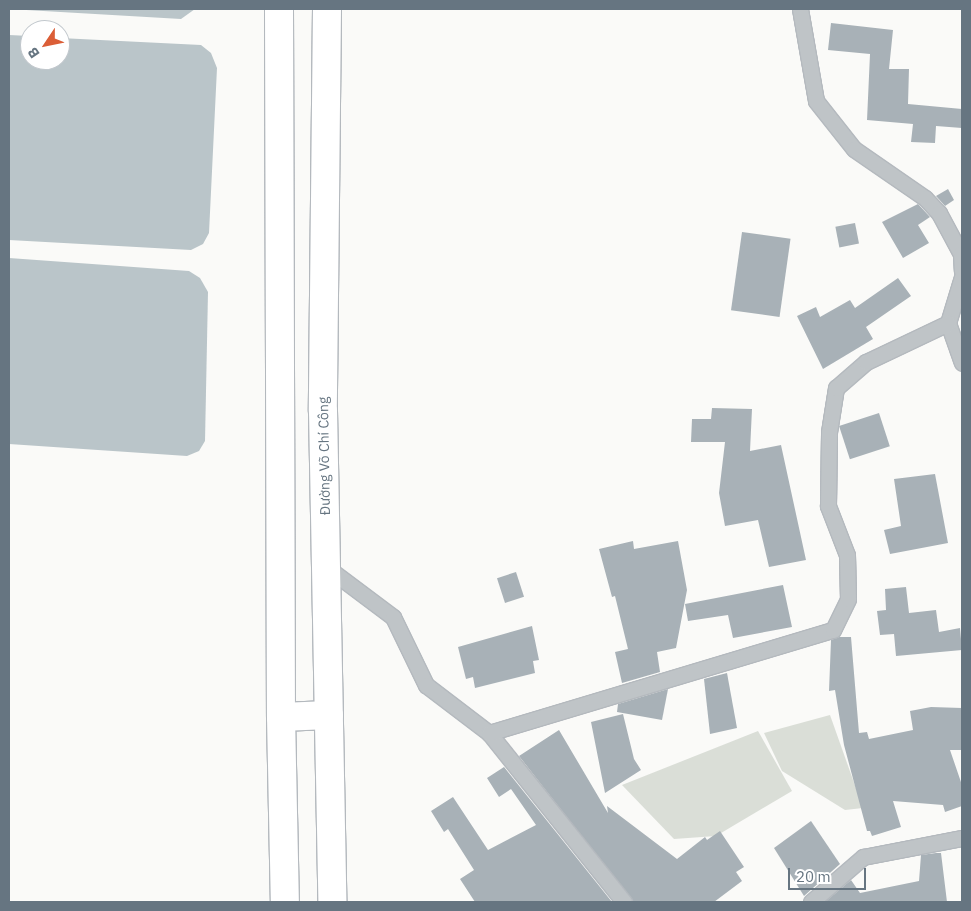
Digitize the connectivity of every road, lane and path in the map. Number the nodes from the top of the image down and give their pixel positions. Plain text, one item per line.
1 (279, 9) edge
2 (327, 9) edge
3 (800, 9) edge
4 (962, 271) edge
5 (962, 277) edge
6 (948, 323) junction
7 (962, 363) edge
8 (326, 566) junction
9 (328, 716) junction
10 (281, 717) junction
11 (489, 733) junction
12 (962, 838) edge
13 (285, 902) edge
14 (332, 902) edge
15 (624, 902) edge
16 (810, 902) edge

1 - 10 main road
2 - 8 main road, Đường Võ Chí Công
3 - 4 lane
5 - 6 lane
6 - 7 lane
6 - 11 lane
8 - 9 main road, Đường Võ Chí Công
8 - 11 lane
9 - 10 main road
9 - 14 main road, Đường Võ Chí Công
10 - 13 main road
11 - 15 lane
12 - 16 lane

